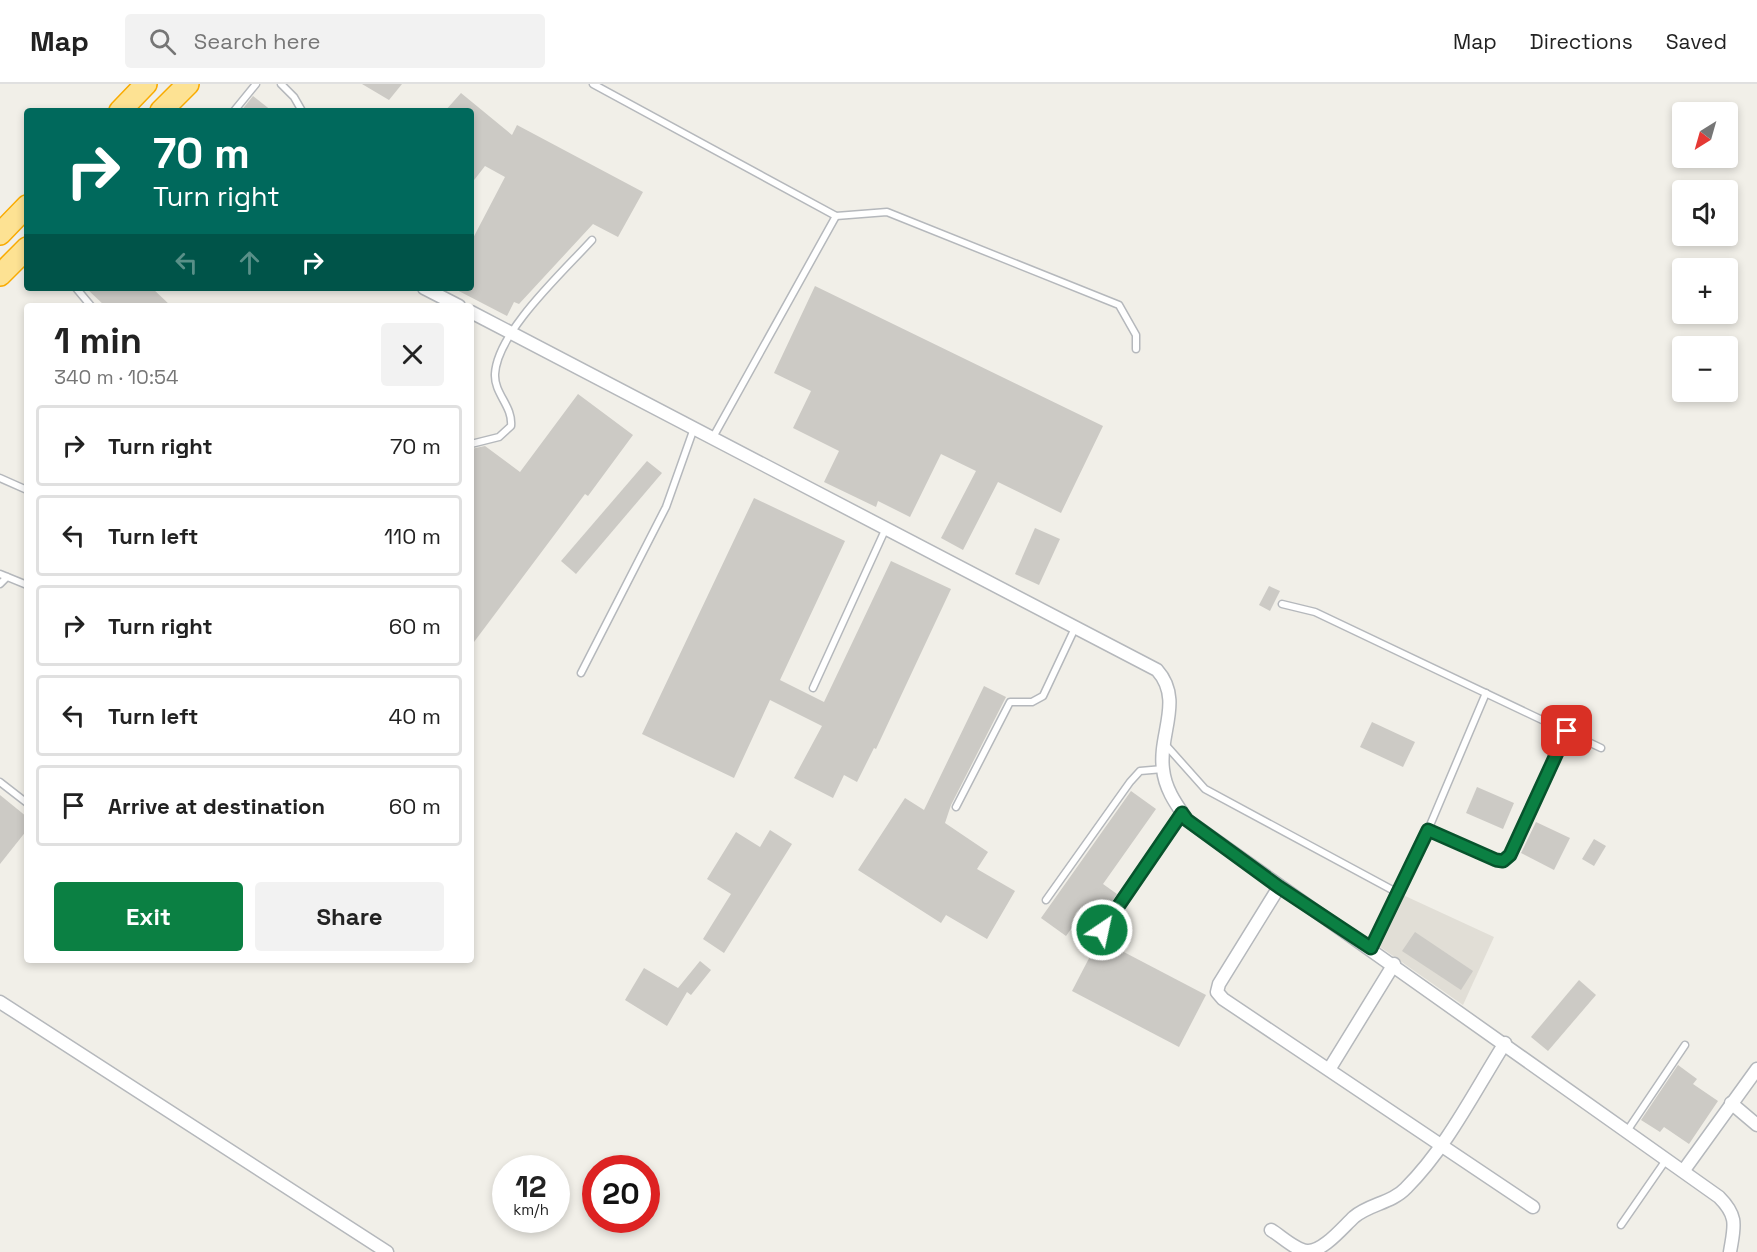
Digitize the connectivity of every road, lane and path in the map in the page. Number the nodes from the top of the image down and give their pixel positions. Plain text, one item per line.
1 (147, 84) edge
2 (188, 84) edge
3 (256, 84) edge
4 (281, 84) edge
5 (593, 84) edge
6 (123, 108) edge
7 (169, 108) edge
8 (236, 108) edge
9 (300, 108) edge
10 (24, 209) edge
11 (836, 216) junction
12 (0, 234) edge
13 (592, 240) dead end
14 (24, 251) edge
15 (0, 275) edge
16 (79, 291) edge
17 (430, 291) edge
18 (89, 303) edge
19 (453, 303) edge
20 (474, 314) edge
21 (510, 333) junction
22 (1136, 349) dead end
23 (693, 430) junction
24 (711, 440) junction
25 (474, 443) edge
26 (0, 478) edge
27 (24, 489) edge
28 (885, 528) junction
29 (3, 576) edge
30 (24, 584) edge
31 (0, 585) edge
32 (1282, 604) dead end
33 (1076, 626) junction
34 (581, 673) dead end
35 (813, 688) dead end
36 (1486, 693) junction
37 (1567, 731) junction
38 (1163, 743) junction
39 (1601, 748) dead end
40 (1163, 769) junction
41 (0, 782) edge
42 (24, 801) edge
43 (957, 807) dead end
44 (1182, 813) junction
45 (1428, 830) junction
46 (1279, 887) junction
47 (1398, 893) junction
48 (1046, 900) dead end
49 (1102, 930) dead end
50 (1371, 948) junction
51 (1394, 964) junction
52 (0, 1002) edge
53 (1505, 1043) junction
54 (1684, 1045) dead end
55 (1330, 1068) junction
56 (1757, 1069) edge
57 (1731, 1103) junction
58 (1757, 1125) edge
59 (1627, 1131) junction
60 (1442, 1144) junction
61 (1666, 1159) junction
62 (1684, 1170) junction
63 (1533, 1207) dead end
64 (1621, 1225) dead end
65 (1271, 1230) dead end
66 (387, 1252) edge
67 (1730, 1252) edge

1 - 6 highway
2 - 7 highway
3 - 8 lane
4 - 9 lane
5 - 11 lane
10 - 12 highway
11 - 22 lane
11 - 24 lane
13 - 21 lane
14 - 15 highway
16 - 18 lane
17 - 19 street
20 - 21 street
21 - 23 street
21 - 25 lane
23 - 24 street
23 - 34 lane
24 - 28 street
26 - 27 lane
28 - 33 street
28 - 35 lane
29 - 30 lane
29 - 31 lane
32 - 36 lane
33 - 38 street
33 - 43 lane
36 - 37 lane
36 - 45 lane
37 - 39 lane
37 - 45 lane
38 - 40 street
38 - 47 lane
40 - 44 street
40 - 48 lane
41 - 42 lane
44 - 46 street
44 - 49 lane
45 - 47 lane
46 - 50 street
46 - 55 street
47 - 50 lane
50 - 51 street
51 - 53 street
51 - 55 street
52 - 66 street
53 - 59 street
53 - 60 street
54 - 59 lane
55 - 60 street
56 - 57 street
57 - 58 street
57 - 62 street
59 - 61 street
60 - 63 street
60 - 65 street
61 - 62 street
61 - 64 lane
62 - 67 street

